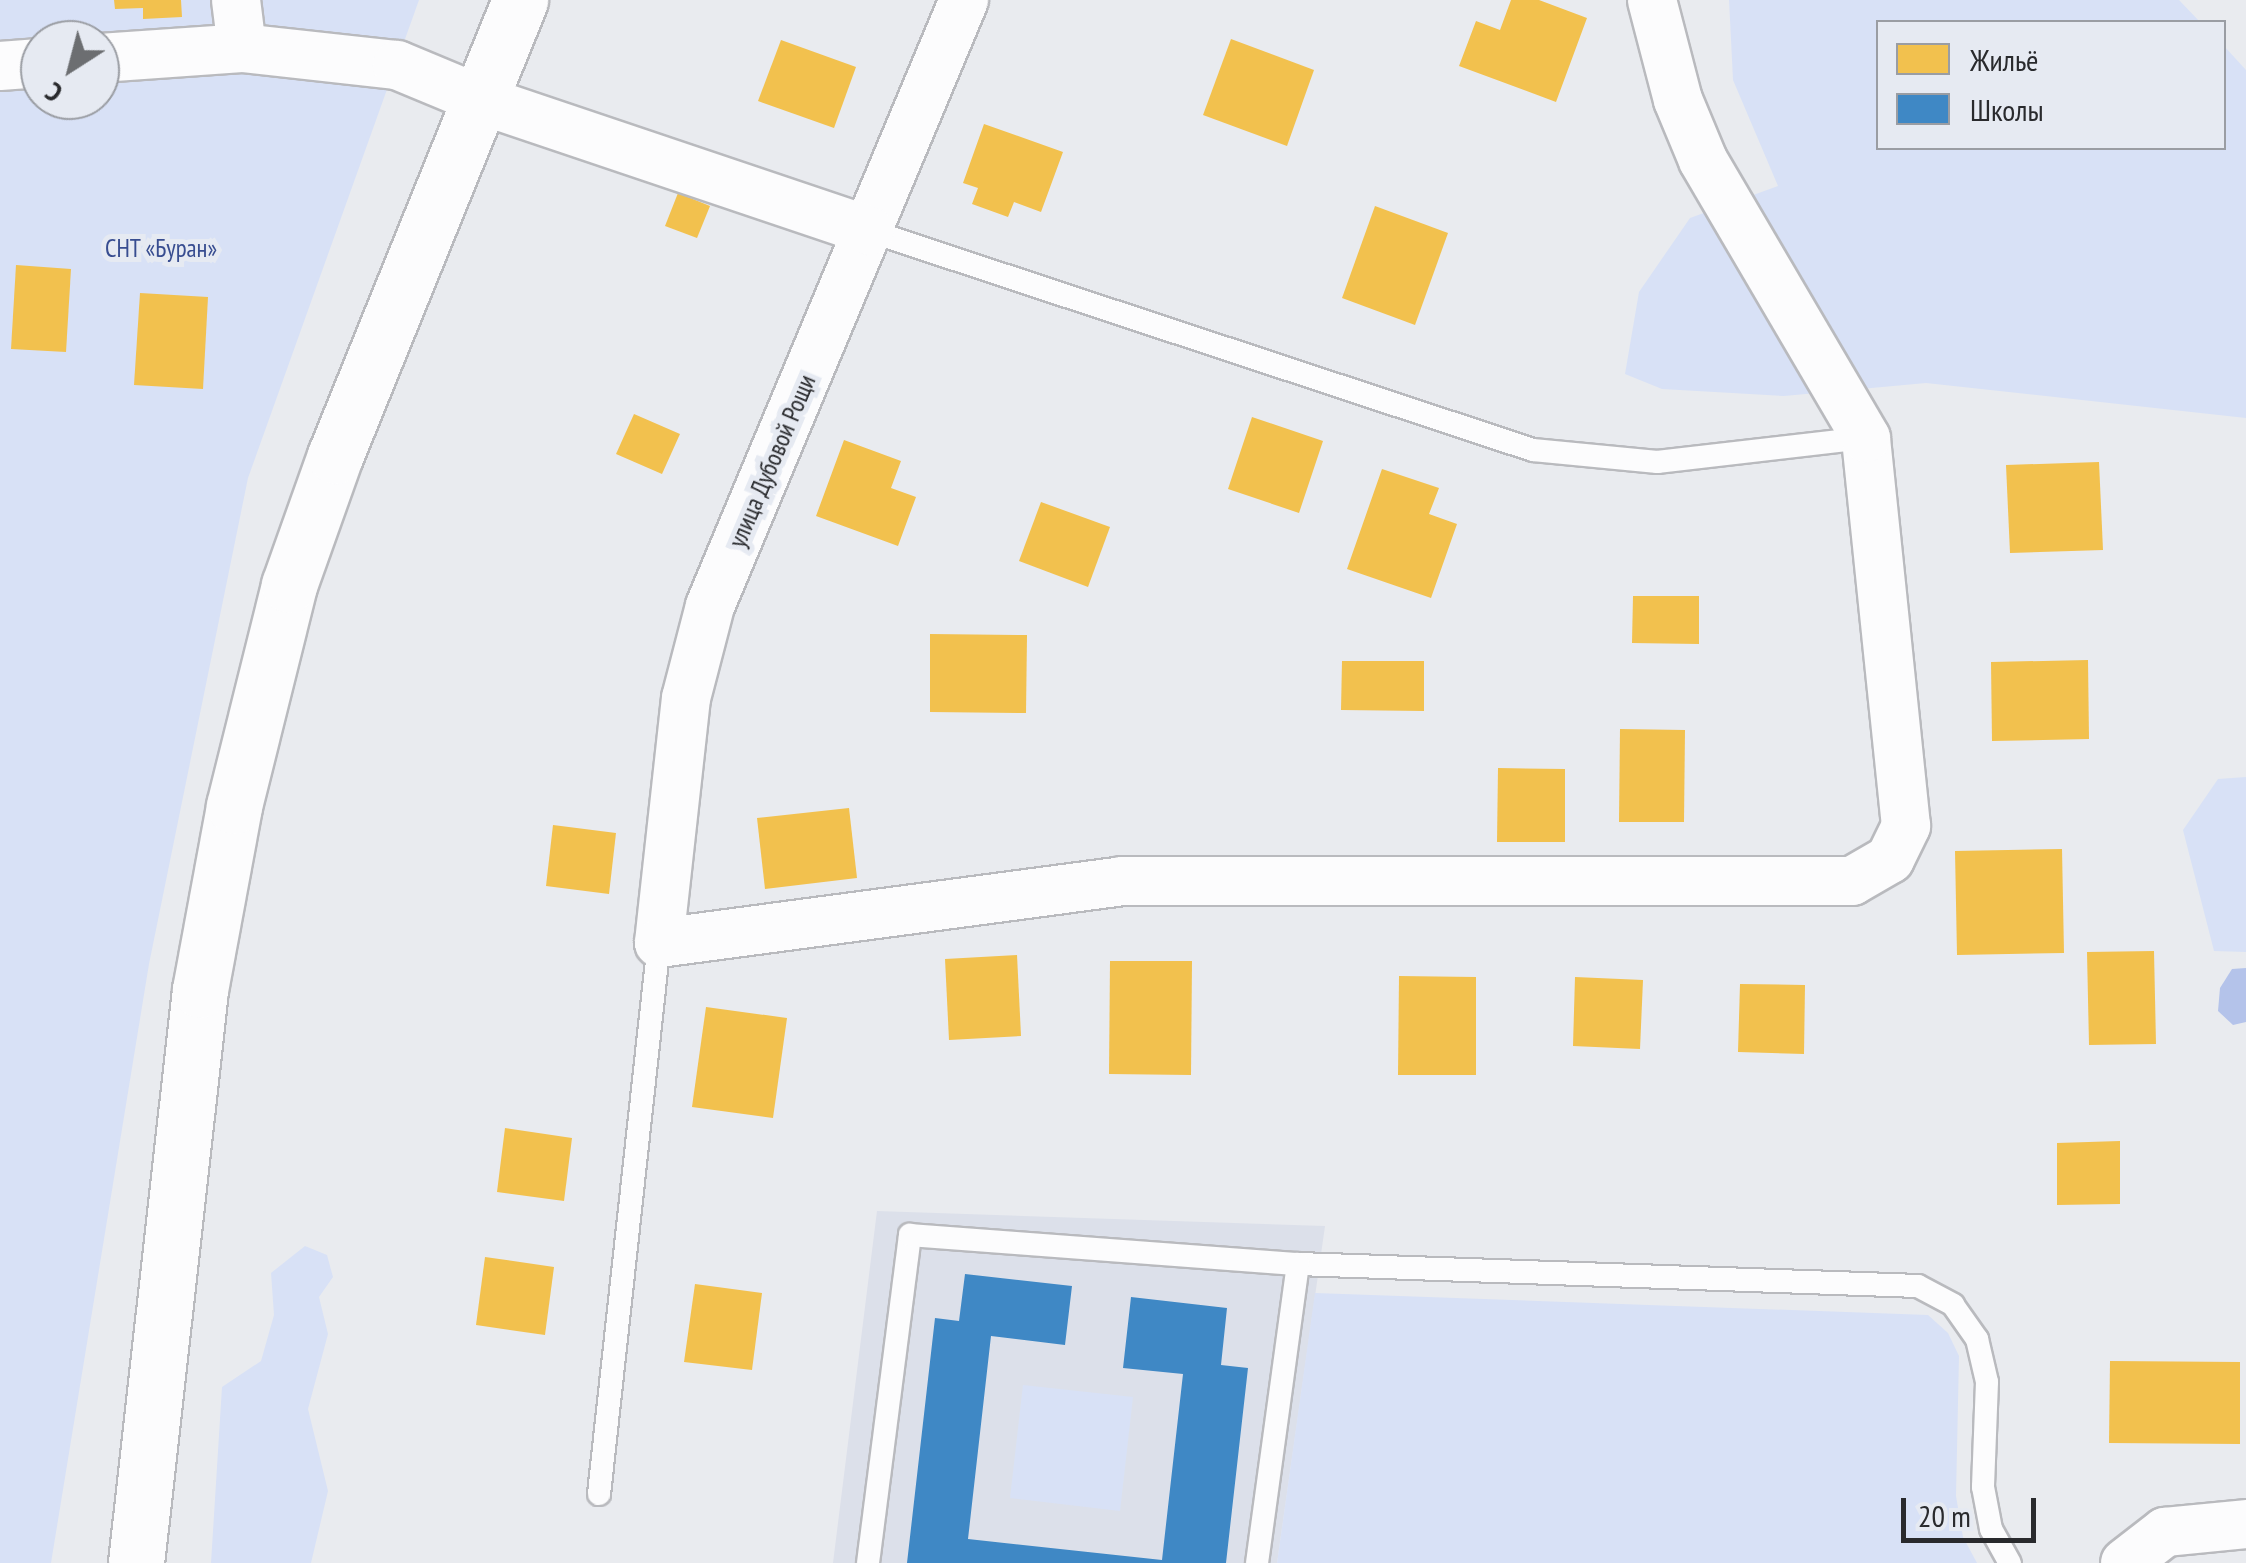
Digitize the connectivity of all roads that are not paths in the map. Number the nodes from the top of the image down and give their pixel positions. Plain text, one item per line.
1 (236, 0) edge
2 (520, 0) edge
3 (964, 0) edge
4 (1652, 0) edge
5 (242, 48) junction
6 (120, 57) edge
7 (481, 100) junction
8 (870, 231) junction
9 (1866, 438) junction
10 (659, 943) junction
11 (1298, 1264) junction
12 (599, 1494) dead end
13 (2246, 1524) edge
14 (136, 1563) edge
15 (868, 1563) edge
16 (1256, 1563) edge
17 (2010, 1563) edge
18 (2124, 1563) edge

1 - 5 street
2 - 7 street
3 - 8 street, улица Дубовой Рощи
4 - 9 street
5 - 6 street
5 - 7 street
7 - 8 street
7 - 14 street
8 - 9 lane
8 - 10 street, улица Дубовой Рощи
9 - 10 street
10 - 12 lane
11 - 15 lane
11 - 16 lane
11 - 17 lane
13 - 18 street

